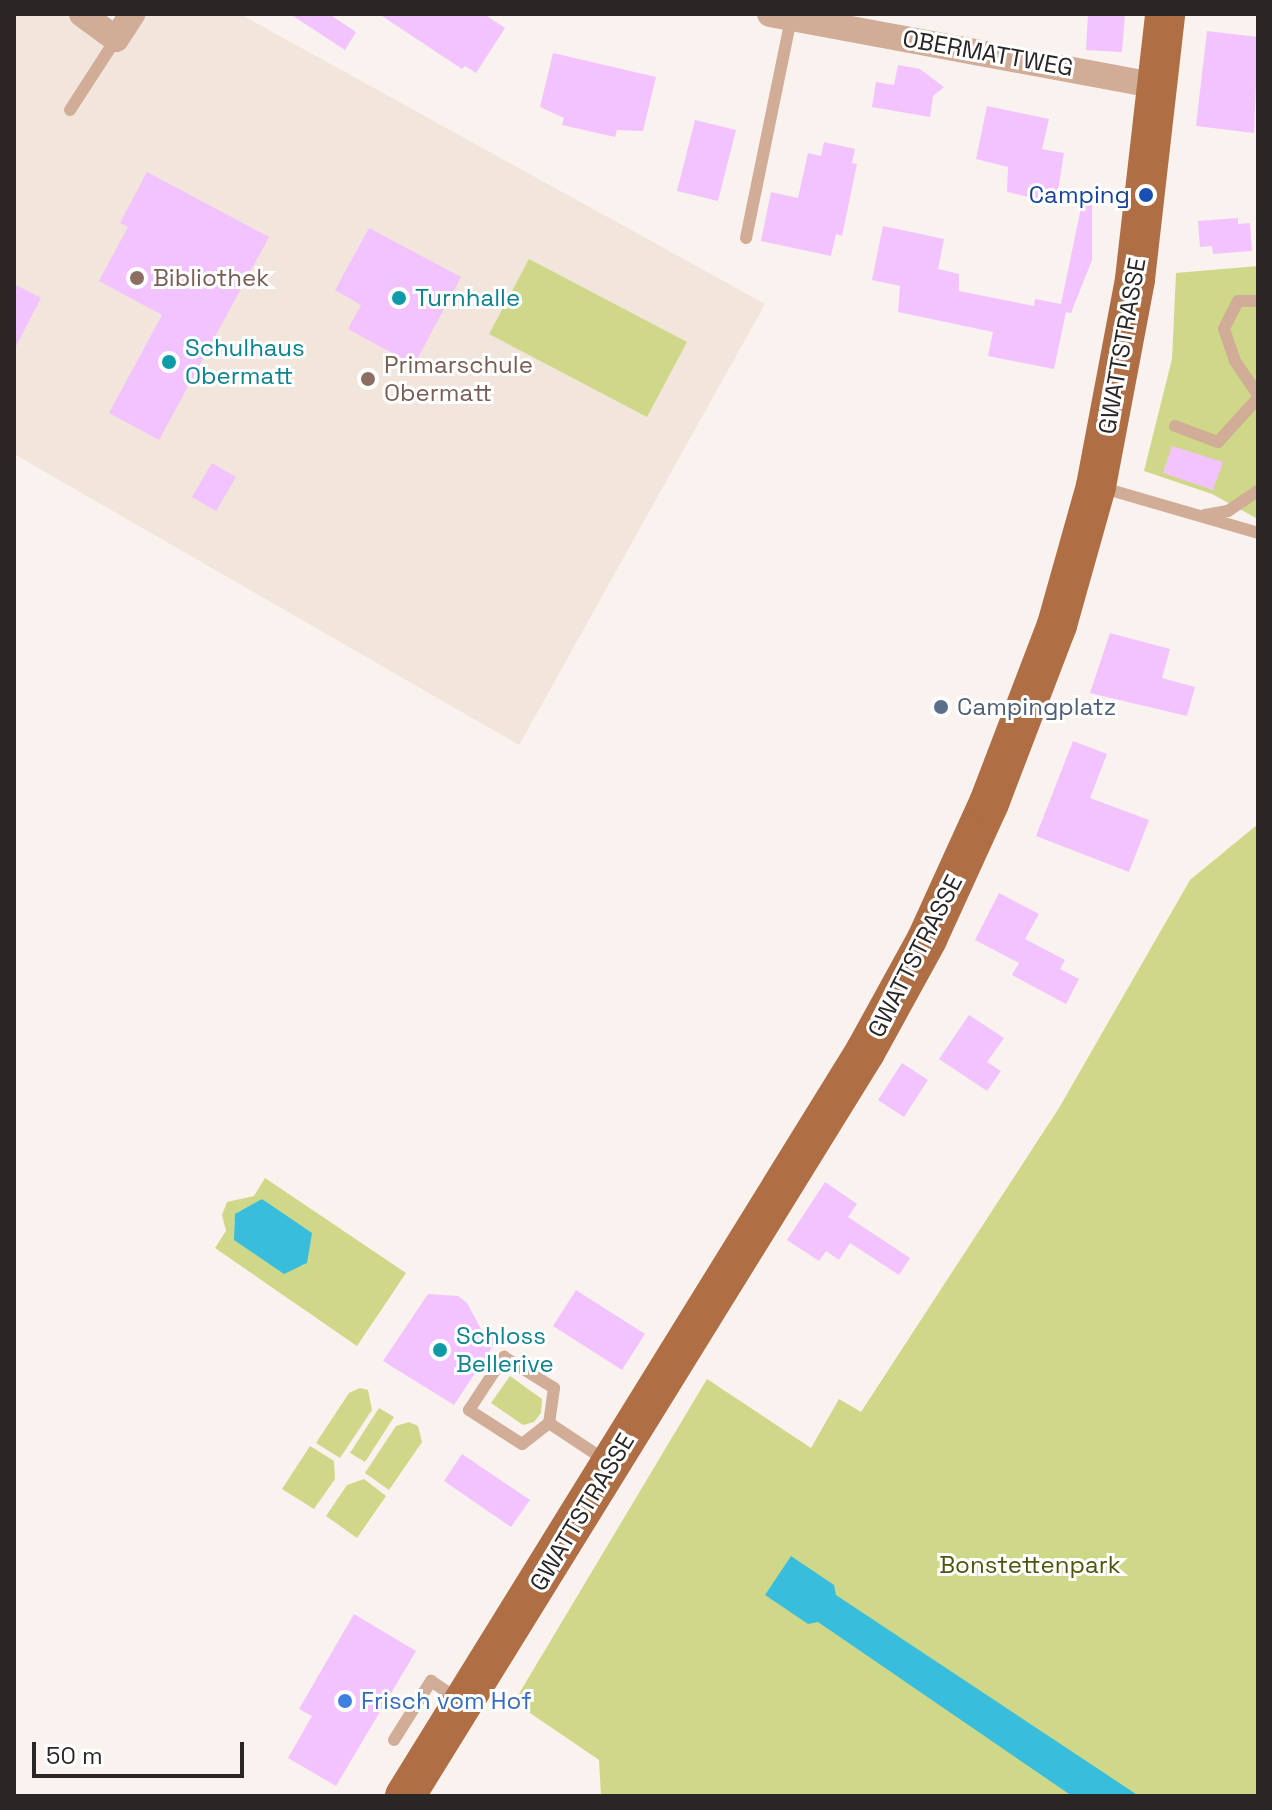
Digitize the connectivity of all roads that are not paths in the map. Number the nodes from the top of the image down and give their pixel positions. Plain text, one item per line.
1 (82, 14) edge
2 (132, 14) edge
3 (1165, 14) edge
4 (781, 16) edge
5 (116, 39) junction
6 (1158, 86) junction
7 (70, 110) dead end
8 (746, 238) dead end
9 (1258, 301) edge
10 (1258, 396) edge
11 (1175, 426) dead end
12 (1096, 486) junction
13 (1258, 491) edge
14 (1202, 516) junction
15 (1258, 533) edge
16 (549, 1423) junction
17 (611, 1464) junction
18 (465, 1704) junction
19 (394, 1740) dead end
20 (405, 1796) edge

1 - 5 street
2 - 5 street
3 - 6 main road, GWATTSTRASSE
4 - 6 street, OBERMATTWEG
4 - 8 lane
5 - 7 lane
6 - 12 main road, GWATTSTRASSE
9 - 10 lane
10 - 11 lane
12 - 14 lane
12 - 17 main road, GWATTSTRASSE
13 - 14 lane
14 - 15 lane
16 - 16 lane
16 - 17 lane
17 - 18 main road, GWATTSTRASSE
18 - 19 lane
18 - 20 main road, GWATTSTRASSE

